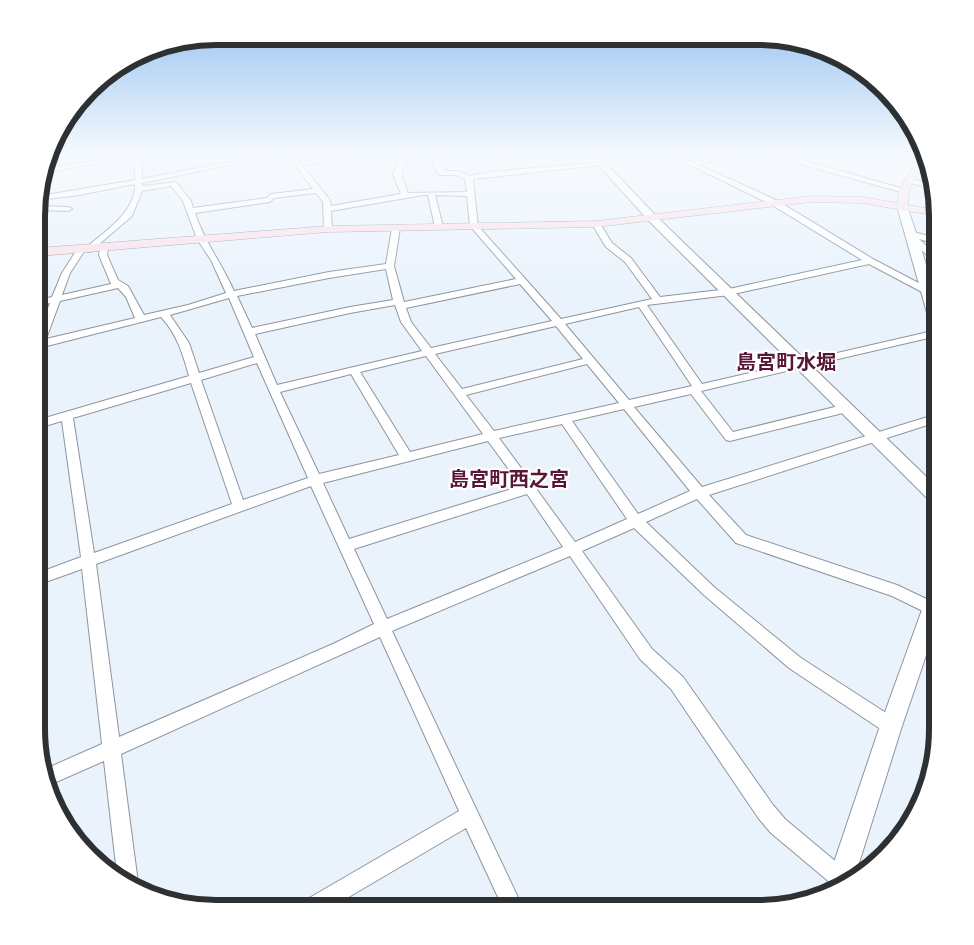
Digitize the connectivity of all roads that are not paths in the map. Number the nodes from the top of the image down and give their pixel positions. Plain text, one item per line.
1 (133, 201) edge
2 (187, 201) edge
3 (263, 201) edge
4 (326, 201) edge
5 (376, 201) edge
6 (433, 201) edge
7 (472, 201) edge
8 (636, 201) edge
9 (772, 201) edge
10 (805, 201) edge
11 (857, 201) edge
12 (903, 201) edge
13 (776, 203) junction
14 (902, 206) junction
15 (45, 208) edge
16 (68, 209) dead end
17 (327, 209) junction
18 (929, 211) edge
19 (191, 212) junction
20 (652, 218) junction
21 (596, 224) junction
22 (474, 226) junction
23 (439, 227) junction
24 (396, 228) junction
25 (328, 229) junction
26 (910, 234) junction
27 (201, 239) junction
28 (929, 239) edge
29 (104, 248) junction
30 (85, 250) junction
31 (45, 252) edge
32 (929, 252) edge
33 (870, 261) junction
34 (390, 266) junction
35 (522, 281) junction
36 (120, 285) junction
37 (925, 290) junction
38 (729, 292) junction
39 (231, 294) junction
40 (55, 299) junction
41 (658, 300) junction
42 (45, 302) edge
43 (929, 302) edge
44 (399, 304) junction
45 (642, 305) junction
46 (163, 314) junction
47 (141, 319) junction
48 (559, 323) junction
49 (45, 327) edge
50 (248, 332) junction
51 (929, 335) edge
52 (45, 343) edge
53 (429, 352) junction
54 (259, 359) junction
55 (590, 360) junction
56 (802, 364) junction
57 (354, 371) junction
58 (195, 378) junction
59 (696, 389) junction
60 (273, 390) junction
61 (460, 393) junction
62 (627, 405) junction
63 (847, 408) junction
64 (67, 416) junction
65 (565, 420) junction
66 (929, 420) edge
67 (45, 422) edge
68 (492, 436) junction
69 (877, 436) junction
70 (407, 458) junction
71 (315, 480) junction
72 (530, 488) junction
73 (929, 489) edge
74 (699, 493) junction
75 (239, 507) junction
76 (635, 520) junction
77 (346, 546) junction
78 (573, 550) junction
79 (88, 560) junction
80 (45, 576) edge
81 (929, 603) edge
82 (929, 625) edge
83 (384, 627) junction
84 (891, 726) junction
85 (112, 748) junction
86 (52, 775) edge
87 (469, 816) junction
88 (127, 874) edge
89 (840, 879) edge
90 (836, 881) edge
91 (325, 900) edge
92 (509, 900) edge

1 - 30 street
2 - 19 street
3 - 19 street
4 - 17 street
5 - 17 street
6 - 23 street
7 - 22 street
8 - 20 street
9 - 13 street
10 - 13 main road
11 - 14 main road
12 - 14 main road
13 - 20 main road
13 - 33 street
14 - 18 main road
14 - 26 street
15 - 16 street
17 - 25 street
19 - 27 street
20 - 21 main road
20 - 38 street
21 - 22 main road
21 - 41 street
22 - 23 main road
22 - 35 street
23 - 24 main road
24 - 25 main road
24 - 34 street
25 - 27 main road
26 - 28 street
26 - 32 street
26 - 37 street
27 - 29 main road
27 - 39 street
29 - 30 main road
29 - 36 street
30 - 31 main road
30 - 40 street
33 - 37 street
33 - 38 street
34 - 39 street
34 - 44 street
35 - 44 street
35 - 48 street
36 - 40 street
36 - 47 street
37 - 43 street
38 - 41 street
38 - 56 street
39 - 46 street
39 - 50 street
40 - 42 street
40 - 49 street
41 - 45 street
44 - 50 street
44 - 53 street
45 - 48 street
45 - 59 street
46 - 47 street
46 - 58 street
47 - 52 street
48 - 53 street
48 - 55 street
50 - 54 street
51 - 56 street
53 - 57 street
53 - 61 street
54 - 58 street
54 - 60 street
55 - 61 street
55 - 62 street
56 - 59 street
56 - 63 street
57 - 60 street
57 - 70 street
58 - 64 street
58 - 75 street
59 - 62 street
59 - 63 street
60 - 71 street
61 - 68 street
62 - 65 street
62 - 74 street
63 - 69 street
64 - 67 street
64 - 79 street
65 - 68 street
65 - 76 street
66 - 69 street
68 - 70 street
68 - 72 street
69 - 73 street
69 - 74 street
70 - 71 street
71 - 75 street
71 - 77 street
72 - 77 street
72 - 78 street
74 - 76 street
74 - 81 street
75 - 79 street
76 - 78 street
76 - 84 street
77 - 83 street
78 - 83 street
78 - 90 street
79 - 80 street
79 - 85 street
82 - 84 street
83 - 85 street
83 - 87 street
84 - 89 street
85 - 86 street
85 - 88 street
87 - 91 street
87 - 92 street

